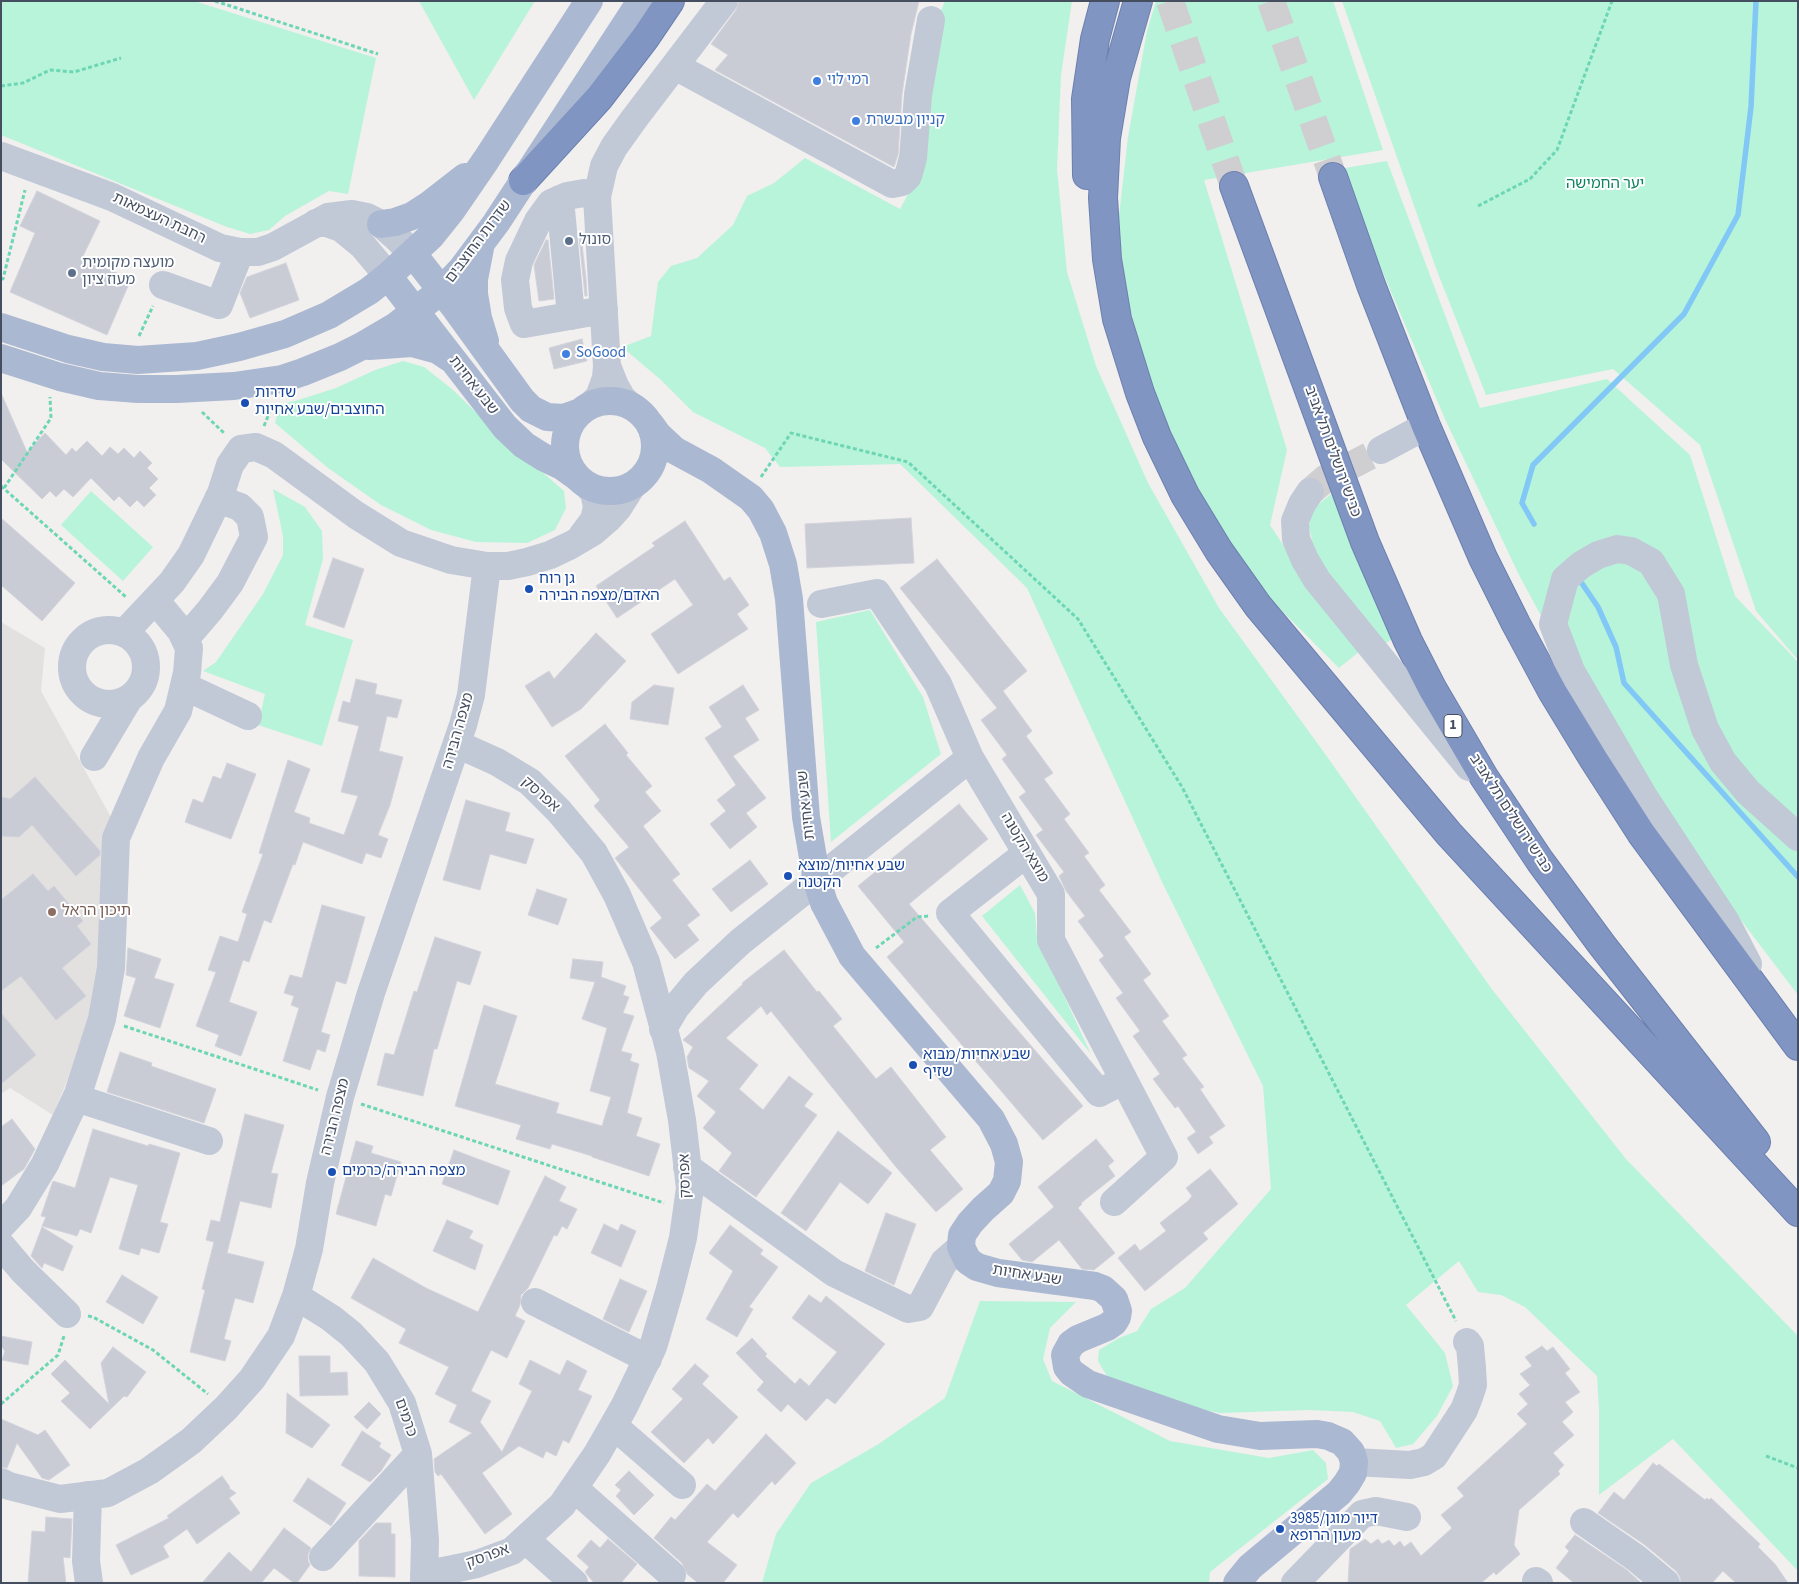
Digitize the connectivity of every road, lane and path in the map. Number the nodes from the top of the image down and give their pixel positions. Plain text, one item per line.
1 (215, 1) edge
2 (590, 1) edge
3 (641, 1) edge
4 (670, 1) edge
5 (724, 1) edge
6 (1105, 1) edge
7 (1138, 1) edge
8 (1612, 1) edge
9 (931, 20) dead end
10 (378, 54) dead end
11 (121, 58) dead end
12 (675, 66) junction
13 (1, 86) edge
14 (1, 156) edge
15 (486, 160) junction
16 (31, 168) junction
17 (1333, 177) tunnel mouth
18 (523, 182) junction
19 (1234, 186) tunnel mouth
20 (597, 197) junction
21 (560, 199) junction
22 (1478, 206) dead end
23 (314, 223) junction
24 (381, 224) junction
25 (482, 242) junction
26 (240, 252) junction
27 (413, 254) junction
28 (388, 276) junction
29 (1, 279) edge
30 (163, 285) joint
31 (442, 290) junction
32 (604, 310) junction
33 (415, 311) junction
34 (571, 316) junction
35 (1, 327) edge
36 (362, 346) junction
37 (1, 358) edge
38 (129, 359) junction
39 (451, 359) junction
40 (491, 359) junction
41 (1129, 362) junction
42 (607, 366) junction
43 (282, 378) junction
44 (177, 389) junction
45 (629, 405) junction
46 (585, 408) junction
47 (51, 418) dead end
48 (650, 424) junction
49 (1426, 426) junction
50 (249, 448) junction
51 (1381, 450) tunnel mouth
52 (760, 478) dead end
53 (726, 479) junction
54 (582, 481) junction
55 (636, 483) junction
56 (2, 487) edge
57 (1310, 492) tunnel mouth
58 (218, 499) junction
59 (571, 545) junction
60 (487, 566) junction
61 (821, 604) dead end
62 (149, 606) junction
63 (181, 630) junction
64 (124, 633) junction
65 (184, 686) junction
66 (128, 700) junction
67 (248, 716) dead end
68 (457, 744) junction
69 (94, 757) dead end
70 (970, 758) junction
71 (1511, 819) junction
72 (1798, 837) edge
73 (1027, 853) junction
74 (817, 881) junction
75 (950, 913) junction
76 (857, 962) junction
77 (102, 1019) junction
78 (1780, 1022) junction
79 (663, 1029) junction
80 (1798, 1046) edge
81 (1124, 1080) junction
82 (340, 1097) junction
83 (76, 1098) junction
84 (209, 1141) dead end
85 (687, 1168) junction
86 (1798, 1196) edge
87 (1114, 1202) dead end
88 (687, 1211) junction
89 (1798, 1212) edge
90 (1, 1226) edge
91 (1, 1245) edge
92 (961, 1247) junction
93 (296, 1296) junction
94 (535, 1302) dead end
95 (66, 1314) junction
96 (1467, 1342) joint
97 (648, 1359) junction
98 (1, 1404) edge
99 (226, 1408) junction
100 (614, 1426) junction
101 (418, 1454) junction
102 (1766, 1456) dead end
103 (1354, 1462) junction
104 (1798, 1468) edge
105 (1, 1482) edge
106 (682, 1485) dead end
107 (574, 1488) junction
108 (88, 1495) junction
109 (1407, 1518) dead end
110 (1584, 1522) dead end
111 (525, 1539) junction
112 (323, 1557) dead end
113 (458, 1575) edge
114 (672, 1575) dead end
115 (424, 1579) edge
116 (89, 1583) edge
117 (574, 1583) edge
118 (1237, 1583) edge
119 (1295, 1583) edge
120 (1666, 1583) edge

1 - 10 path
2 - 15 main road
3 - 18 main road, שדרות החוצבים
4 - 18 highway
5 - 12 street
6 - 41 highway
7 - 41 highway
8 - 22 path
9 - 12 street
11 - 13 path
12 - 20 street
14 - 16 street, רחבת העצמאות
15 - 24 main road
15 - 27 main road
16 - 26 street, רחבת העצמאות
16 - 29 path
17 - 49 highway
18 - 25 main road, שדרות החוצבים
19 - 71 highway, כביש ירושלים תל אביב / 1
20 - 21 street
20 - 32 street
21 - 34 street
21 - 34 street
23 - 24 street, רחבת העצמאות
23 - 26 street, רחבת העצמאות
23 - 28 street
24 - 27 street, רחבת העצמאות
25 - 31 main road, שדרות החוצבים
25 - 40 main road
26 - 30 street
27 - 28 main road
27 - 31 main road, שבע אחיות
28 - 33 main road, שבע אחיות
28 - 38 main road
30 - 38 path
31 - 33 main road, שדרות החוצבים
31 - 40 main road, שבע אחיות
32 - 34 street
32 - 42 street
33 - 36 main road, שדרות החוצבים
33 - 39 main road, שבע אחיות
35 - 38 main road
36 - 39 main road
36 - 43 main road, שדרות החוצבים
37 - 44 main road, שדרות החוצבים
39 - 54 main road, שבע אחיות
40 - 46 main road, שבע אחיות
41 - 89 highway
42 - 45 street
42 - 46 street
43 - 44 main road, שדרות החוצבים
43 - 50 path
44 - 50 path
45 - 46 main road
45 - 48 main road
46 - 54 main road
47 - 56 path
48 - 53 main road, שבע אחיות
48 - 55 main road
49 - 51 street
49 - 78 highway
50 - 58 street
50 - 60 street
52 - 96 path
53 - 55 main road, שבע אחיות
53 - 74 main road, שבע אחיות
54 - 55 main road
54 - 59 street
55 - 59 street
56 - 62 path
57 - 71 street
58 - 62 street
58 - 63 street
59 - 60 street
60 - 68 street, מצפה הבירה
61 - 70 street, מוצא הקטנה
62 - 63 street
62 - 64 street
63 - 65 street
64 - 66 street
64 - 66 street
65 - 67 street
65 - 77 street
66 - 69 street
68 - 79 street, אפרסק
68 - 82 street, מצפה הבירה
70 - 73 street, מוצא הקטנה
70 - 74 street
71 - 86 highway, כביש ירושלים תל אביב / 1
72 - 78 street
73 - 75 street
73 - 81 street, מוצא הקטנה
74 - 76 main road, שבע אחיות
74 - 79 street
75 - 76 path
75 - 81 street
76 - 92 main road, שבע אחיות
77 - 82 path
77 - 83 street
78 - 80 highway
79 - 85 street, אפרסק
81 - 87 street, מוצא הקטנה
82 - 88 path
82 - 93 street, מצפה הבירה
83 - 84 street
83 - 90 street
85 - 88 street, אפרסק
85 - 92 street
88 - 97 street, אפרסק
91 - 95 street
92 - 103 main road, שבע אחיות
93 - 99 street, מצפה הבירה
93 - 101 street, כרמים
94 - 97 street
95 - 98 path
95 - 99 path
96 - 103 street
97 - 100 street, אפרסק
99 - 108 street, מצפה הבירה
100 - 106 street
100 - 107 street, אפרסק
101 - 112 street
101 - 115 street, כרמים
102 - 104 path
103 - 118 main road
105 - 108 street, מצפה הבירה
107 - 111 street, אפרסק
107 - 114 street
108 - 116 street
109 - 119 street
110 - 120 street
111 - 113 street, אפרסק
111 - 117 street
113 - 115 street, אפרסק

